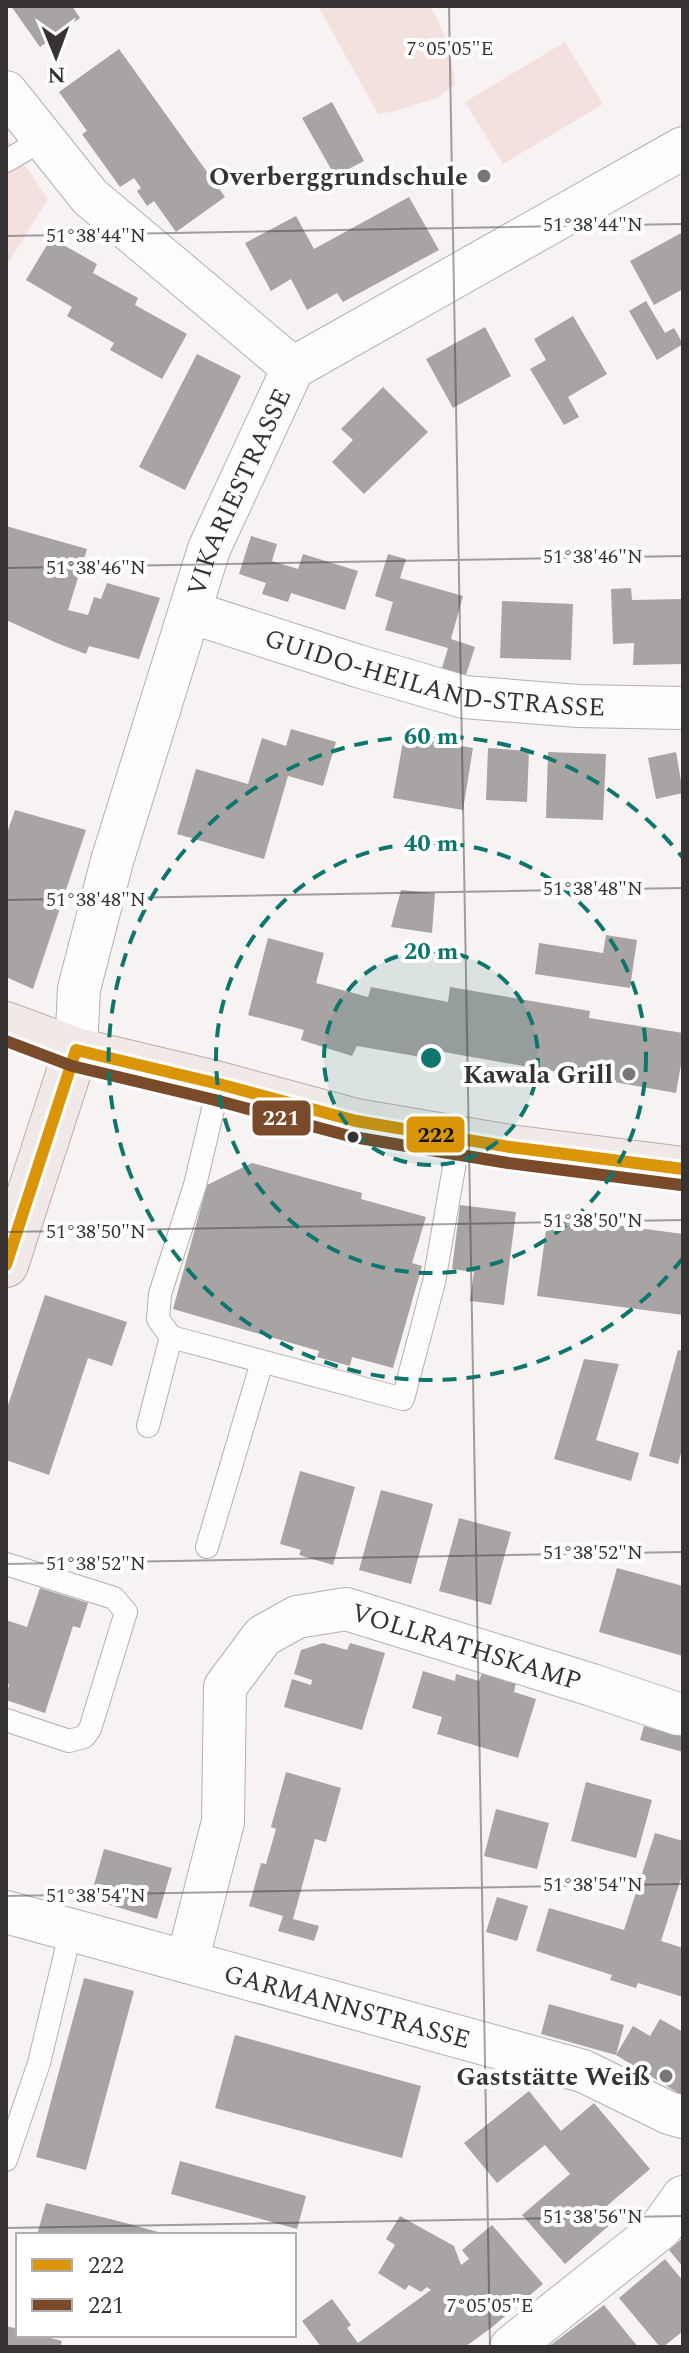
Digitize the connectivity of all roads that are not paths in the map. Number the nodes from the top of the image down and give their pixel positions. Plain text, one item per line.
1 (6, 92) edge
2 (44, 139) junction
3 (683, 148) edge
4 (6, 161) edge
5 (293, 368) junction
6 (190, 612) junction
7 (683, 708) edge
8 (6, 1024) edge
9 (76, 1050) junction
10 (219, 1084) junction
11 (459, 1139) junction
12 (683, 1169) edge
13 (6, 1265) edge
14 (171, 1337) junction
15 (262, 1362) junction
16 (148, 1426) dead end
17 (207, 1547) dead end
18 (6, 1564) edge
19 (678, 1714) dead end
20 (6, 1720) edge
21 (6, 1912) edge
22 (71, 1930) junction
23 (187, 1962) junction
24 (683, 2117) edge
25 (6, 2160) edge
26 (683, 2197) edge
27 (511, 2347) edge

1 - 2 street
2 - 4 lane
2 - 5 street
3 - 5 street, VIKARIESTRASSE
5 - 6 street, VIKARIESTRASSE
6 - 7 street, GUIDO-HEILAND-STRASSE
6 - 9 street, VIKARIESTRASSE
8 - 9 main road
9 - 10 main road
9 - 13 main road
10 - 11 main road
10 - 14 lane
11 - 12 main road
11 - 15 lane
14 - 15 lane
14 - 16 lane
15 - 17 lane
18 - 20 lane
19 - 23 street, VOLLRATHSKAMP
21 - 22 street, GARMANNSTRASSE
22 - 23 street, GARMANNSTRASSE
22 - 25 lane
23 - 24 street, GARMANNSTRASSE
26 - 27 street

